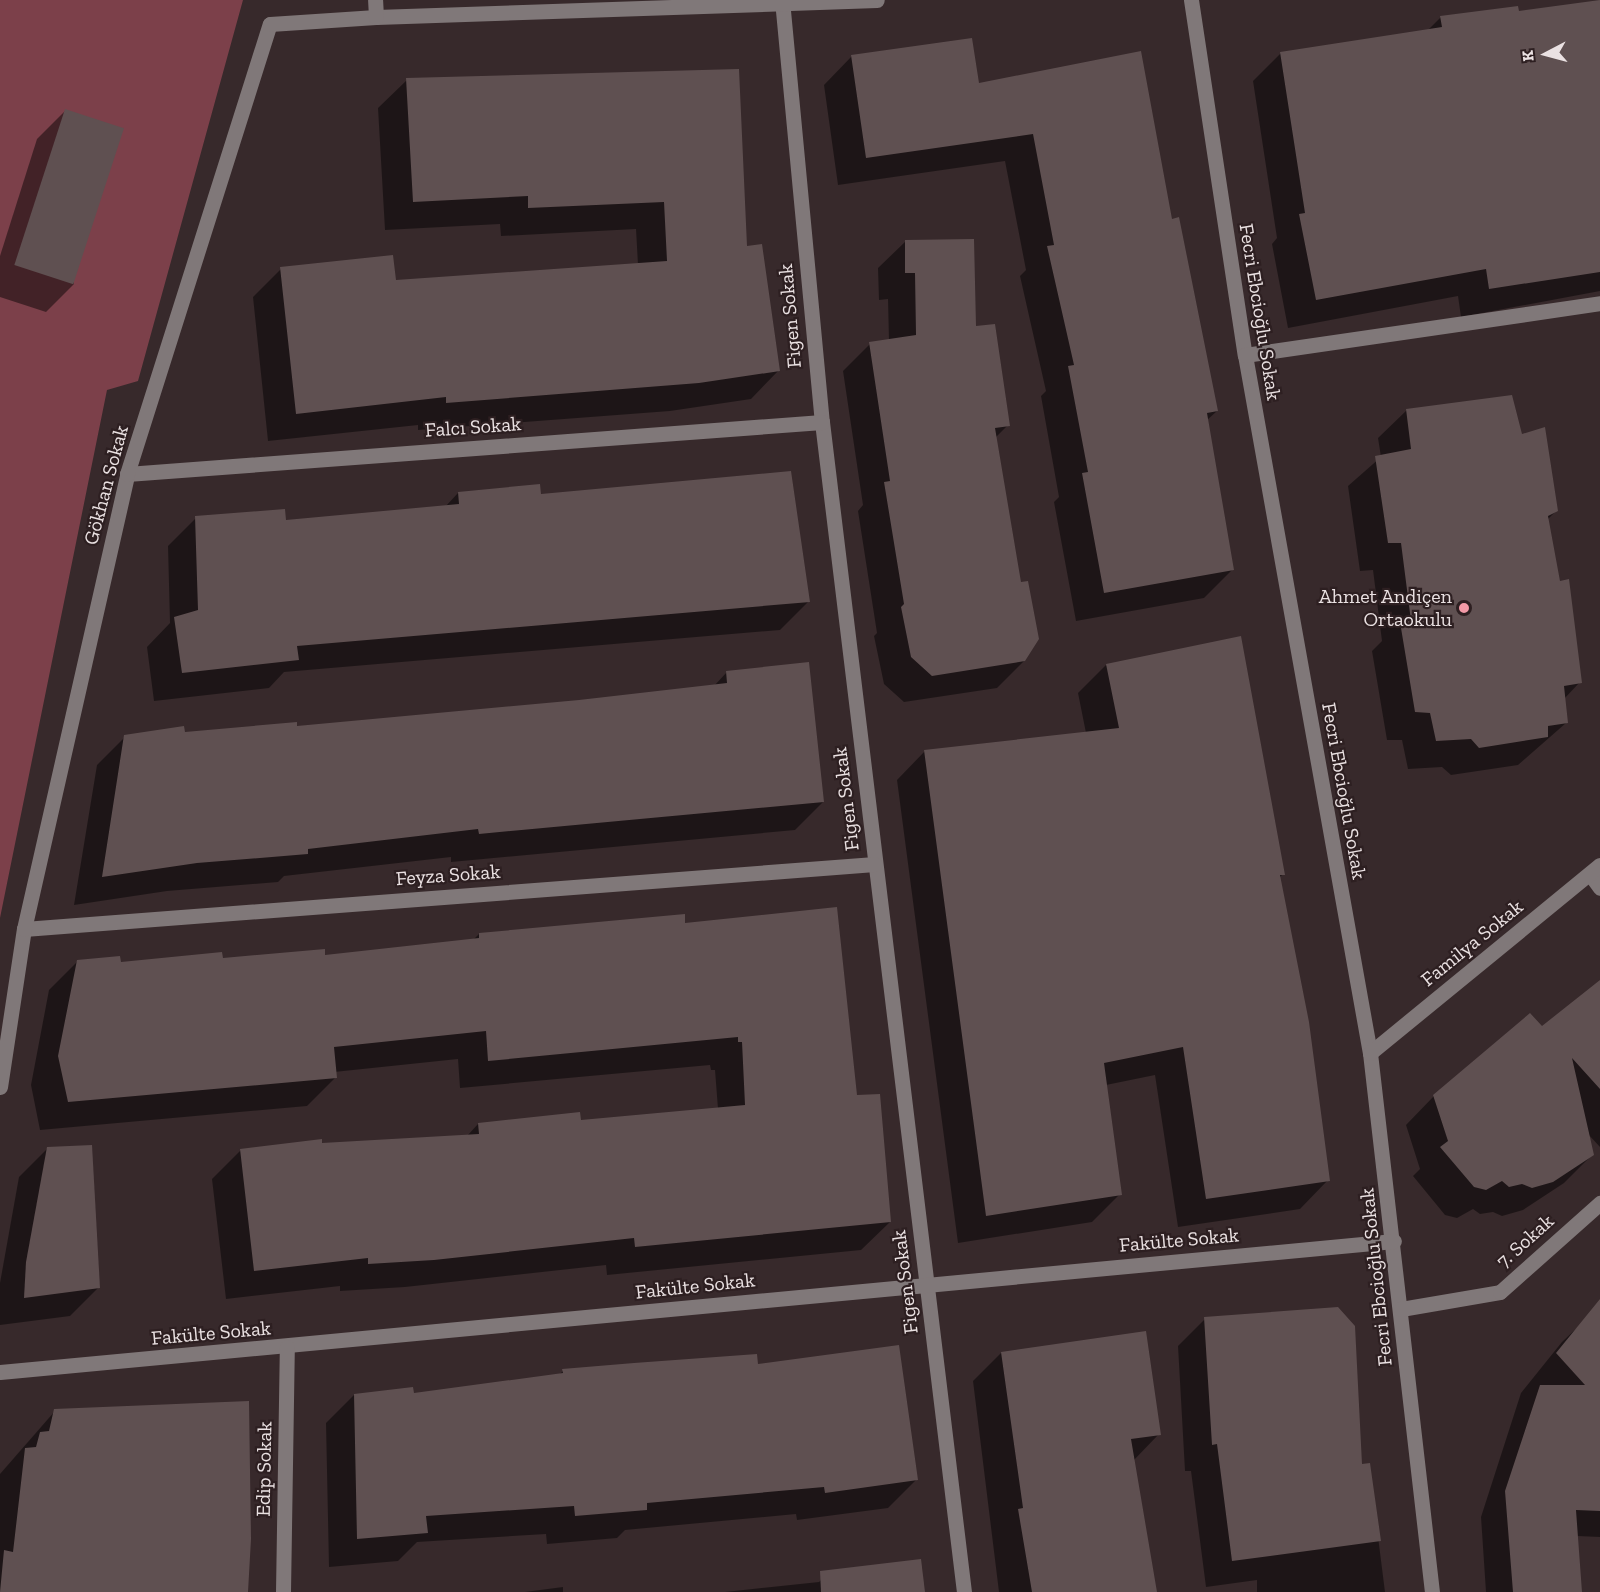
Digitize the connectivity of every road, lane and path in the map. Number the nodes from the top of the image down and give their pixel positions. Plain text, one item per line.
1 (375, 0) edge
2 (877, 0) edge
3 (1191, 0) edge
4 (782, 3) edge
5 (376, 17) junction
6 (1600, 303) edge
7 (1245, 355) junction
8 (822, 422) junction
9 (128, 474) junction
10 (875, 864) junction
11 (1595, 869) edge
12 (1600, 888) edge
13 (24, 929) junction
14 (1370, 1053) junction
15 (0, 1088) edge
16 (1600, 1203) edge
17 (1394, 1241) junction
18 (927, 1285) junction
19 (1401, 1309) junction
20 (287, 1347) junction
21 (0, 1372) edge
22 (283, 1592) edge
23 (964, 1592) edge
24 (1432, 1592) edge

1 - 5 street
2 - 4 street
3 - 7 street, Fecri Ebcioğlu Sokak
4 - 5 street
4 - 8 street, Figen Sokak
5 - 9 street, Gökhan Sokak
6 - 7 street
7 - 14 street, Fecri Ebcioğlu Sokak
8 - 9 street, Falcı Sokak
8 - 10 street, Figen Sokak
9 - 13 street, Gökhan Sokak
10 - 13 street, Feyza Sokak
10 - 18 street, Figen Sokak
11 - 12 street
11 - 14 street, Familya Sokak
13 - 15 street, Gökhan Sokak
14 - 17 street, Fecri Ebcioğlu Sokak
16 - 19 street, 7. Sokak
17 - 18 street, Fakülte Sokak
17 - 19 street, Fecri Ebcioğlu Sokak
18 - 20 street, Fakülte Sokak
18 - 23 street, Figen Sokak
19 - 24 street, Fecri Ebcioğlu Sokak
20 - 21 street, Fakülte Sokak
20 - 22 street, Edip Sokak

